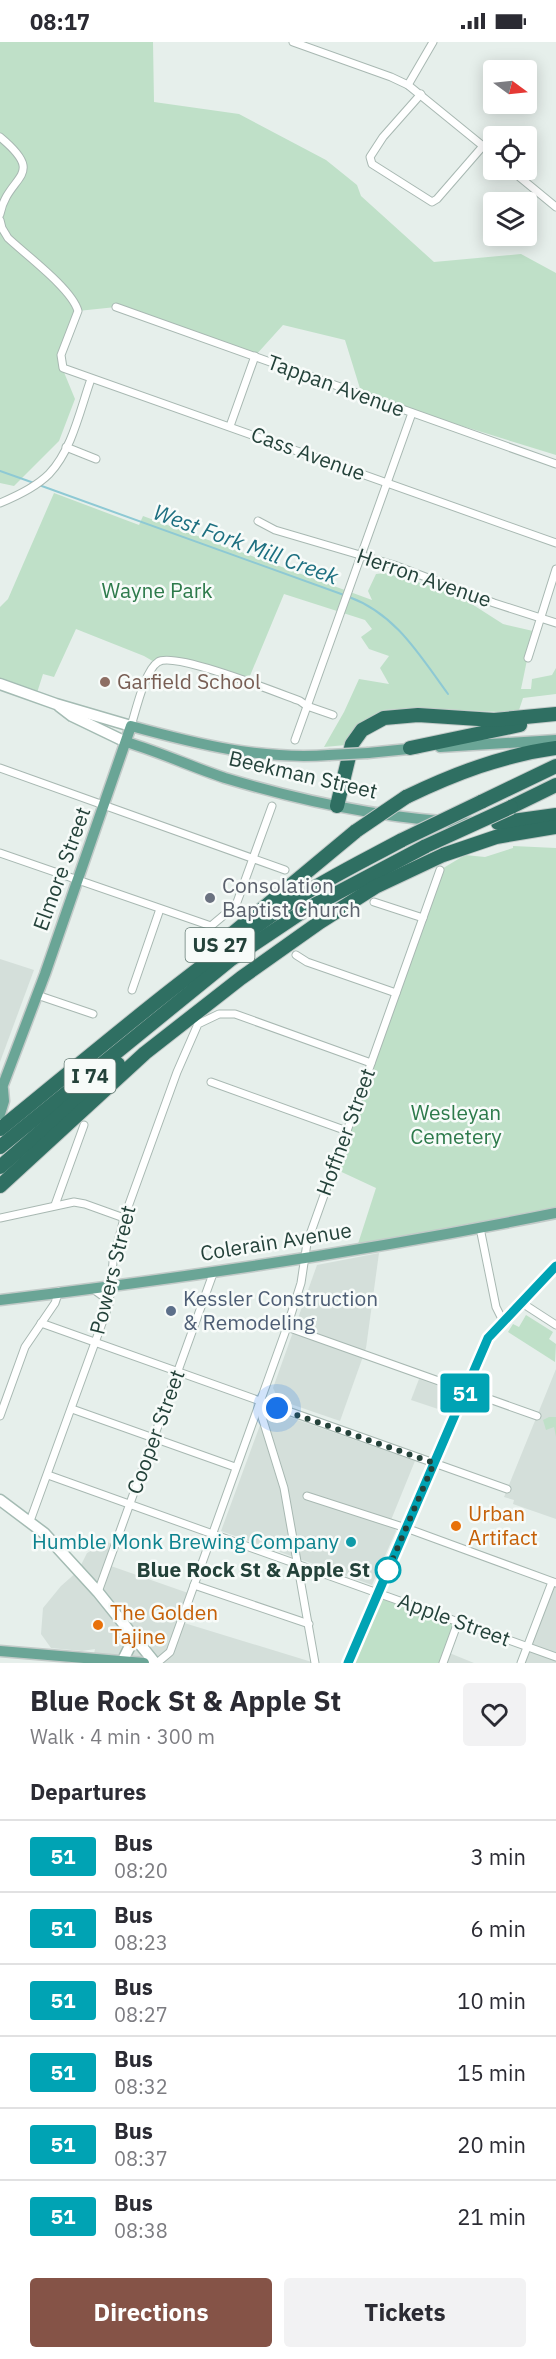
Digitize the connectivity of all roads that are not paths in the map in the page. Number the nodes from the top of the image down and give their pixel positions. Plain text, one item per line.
1 (293, 42) edge
2 (433, 42) edge
3 (408, 85) junction
4 (421, 94) junction
5 (0, 136) edge
6 (483, 146) joint
7 (523, 180) edge
8 (556, 207) edge
9 (0, 214) edge
10 (0, 220) edge
11 (116, 308) dead end
12 (255, 356) junction
13 (91, 379) junction
14 (412, 413) junction
15 (230, 426) junction
16 (66, 447) junction
17 (96, 459) dead end
18 (556, 464) edge
19 (387, 482) junction
20 (0, 503) edge
21 (258, 521) dead end
22 (556, 543) edge
23 (360, 556) junction
24 (556, 569) edge
25 (540, 617) junction
26 (556, 623) edge
27 (528, 658) dead end
28 (0, 684) edge
29 (56, 704) junction
30 (307, 706) junction
31 (556, 714) edge
32 (333, 715) dead end
33 (131, 726) junction
34 (295, 740) dead end
35 (556, 740) edge
36 (126, 741) junction
37 (410, 748) junction
38 (556, 748) edge
39 (555, 766) edge
40 (0, 768) edge
41 (556, 785) edge
42 (105, 805) junction
43 (272, 806) dead end
44 (337, 806) junction
45 (556, 815) edge
46 (556, 822) edge
47 (498, 823) junction
48 (556, 827) edge
49 (0, 853) edge
50 (253, 858) junction
51 (285, 870) dead end
52 (440, 870) dead end
53 (78, 881) junction
54 (371, 897) junction
55 (160, 909) junction
56 (423, 918) junction
57 (296, 955) dead end
58 (132, 990) dead end
59 (396, 993) junction
60 (37, 995) junction
61 (179, 1003) junction
62 (93, 1014) dead end
63 (120, 1031) junction
64 (371, 1063) junction
65 (212, 1082) dead end
66 (1, 1090) edge
67 (104, 1091) junction
68 (0, 1114) edge
69 (84, 1125) dead end
70 (1, 1129) edge
71 (347, 1131) junction
72 (0, 1147) edge
73 (13, 1156) junction
74 (0, 1167) edge
75 (0, 1186) edge
76 (55, 1205) junction
77 (556, 1213) edge
78 (0, 1218) edge
79 (124, 1218) junction
80 (480, 1228) junction
81 (305, 1258) junction
82 (556, 1266) edge
83 (214, 1271) junction
84 (111, 1284) junction
85 (88, 1287) junction
86 (58, 1291) junction
87 (0, 1300) edge
88 (522, 1303) junction
89 (107, 1311) junction
90 (503, 1321) junction
91 (41, 1323) junction
92 (556, 1324) edge
93 (287, 1327) junction
94 (95, 1343) junction
95 (178, 1372) junction
96 (465, 1391) junction
97 (260, 1401) junction
98 (72, 1409) junction
99 (0, 1416) edge
100 (537, 1416) dead end
101 (154, 1438) junction
102 (434, 1463) junction
103 (235, 1467) junction
104 (48, 1475) junction
105 (507, 1489) dead end
106 (308, 1496) dead end
107 (0, 1500) edge
108 (130, 1503) junction
109 (30, 1521) junction
110 (406, 1528) junction
111 (212, 1533) junction
112 (298, 1563) junction
113 (554, 1582) edge
114 (194, 1585) junction
115 (98, 1592) junction
116 (378, 1593) junction
117 (458, 1622) junction
118 (309, 1624) junction
119 (132, 1633) junction
120 (527, 1647) junction
121 (0, 1651) edge
122 (556, 1657) edge
123 (128, 1662) edge
124 (144, 1663) edge
125 (156, 1663) edge
126 (315, 1663) edge
127 (348, 1663) edge
128 (443, 1663) edge
129 (521, 1663) edge

1 - 3 street
2 - 3 street
3 - 4 street
4 - 6 street
4 - 6 street
5 - 9 street
7 - 8 street
10 - 13 street, Cass Avenue
11 - 12 street, Tappan Avenue
12 - 14 street, Tappan Avenue
12 - 15 street
13 - 15 street, Cass Avenue
13 - 16 street
14 - 18 street, Tappan Avenue
14 - 19 street
15 - 19 street, Cass Avenue
16 - 17 street
16 - 20 street
19 - 22 street, Cass Avenue
19 - 23 street
21 - 23 street, Herron Avenue
23 - 25 street, Herron Avenue
23 - 30 street
24 - 25 street
25 - 26 street, Herron Avenue
25 - 27 street
28 - 29 main road, Beekman Street
29 - 33 main road, Beekman Street
29 - 36 main road, Beekman Street
30 - 32 street
30 - 33 street, Elmore Street
30 - 34 street
31 - 37 highway
31 - 44 highway
33 - 36 main road, Elmore Street
33 - 37 main road, Beekman Street, bridge
35 - 37 main road, Beekman Street
36 - 42 main road, Elmore Street
36 - 44 main road, Beekman Street
38 - 63 highway, US 27, bridge
39 - 63 highway, I 74, bridge
40 - 42 street
41 - 61 highway, I 74, bridge
42 - 50 street
42 - 53 main road, Elmore Street
43 - 50 street
44 - 47 main road, Beekman Street
45 - 47 highway
46 - 47 main road, Beekman Street
48 - 54 highway
49 - 53 street
50 - 51 street
50 - 55 street
52 - 56 street, Hoffner Street
53 - 55 street
53 - 60 main road, Elmore Street
54 - 56 street
54 - 67 highway
55 - 58 street
56 - 59 street, Hoffner Street
57 - 59 street
59 - 64 street, Hoffner Street
60 - 62 street
60 - 66 main road, Elmore Street
61 - 72 highway, I 74
61 - 73 highway
63 - 70 highway, I 74
64 - 71 street, Hoffner Street
64 - 79 street, Powers Street
65 - 71 street
66 - 68 main road, Elmore Street
67 - 73 highway
67 - 75 highway
69 - 76 street
71 - 81 street, Hoffner Street
73 - 74 highway
76 - 78 street
76 - 79 street
77 - 80 main road, Colerain Avenue
79 - 84 street, Powers Street
80 - 81 main road, Colerain Avenue
80 - 90 street
81 - 83 main road, Colerain Avenue
81 - 93 street, Hoffner Street
82 - 88 street
83 - 84 main road, Colerain Avenue
83 - 95 street, Cooper Street
84 - 85 main road, Colerain Avenue
84 - 89 street, Powers Street
85 - 86 main road, Colerain Avenue
85 - 89 street
86 - 87 main road, Colerain Avenue
86 - 91 street
88 - 90 street
88 - 92 street
89 - 94 street, Powers Street
90 - 96 street
91 - 94 street
91 - 99 street
93 - 96 street
93 - 97 street, Hoffner Street
94 - 95 street
94 - 98 street, Powers Street
95 - 97 street
95 - 101 street, Cooper Street
96 - 100 street
96 - 102 street
97 - 102 street
97 - 103 street, Hoffner Street
97 - 112 street
98 - 101 street
98 - 104 street, Powers Street
101 - 103 street
101 - 108 street, Cooper Street
102 - 105 street
102 - 110 street
103 - 111 street, Hoffner Street
104 - 108 street, Apple Street
104 - 109 street, Powers Street
106 - 110 street
107 - 109 main road
108 - 111 street, Apple Street
108 - 115 street, Cooper Street
109 - 115 main road
110 - 113 street
110 - 116 street
111 - 112 street, Apple Street
111 - 114 street, Hoffner Street
112 - 116 street, Apple Street
112 - 118 street
113 - 120 street
114 - 118 street
114 - 125 street, Hoffner Street
115 - 119 main road
116 - 117 street, Apple Street
116 - 127 street
117 - 120 street, Apple Street
117 - 128 street
118 - 126 street
119 - 123 main road
119 - 125 main road
120 - 122 street, Apple Street
120 - 129 street
121 - 123 main road
123 - 124 main road

